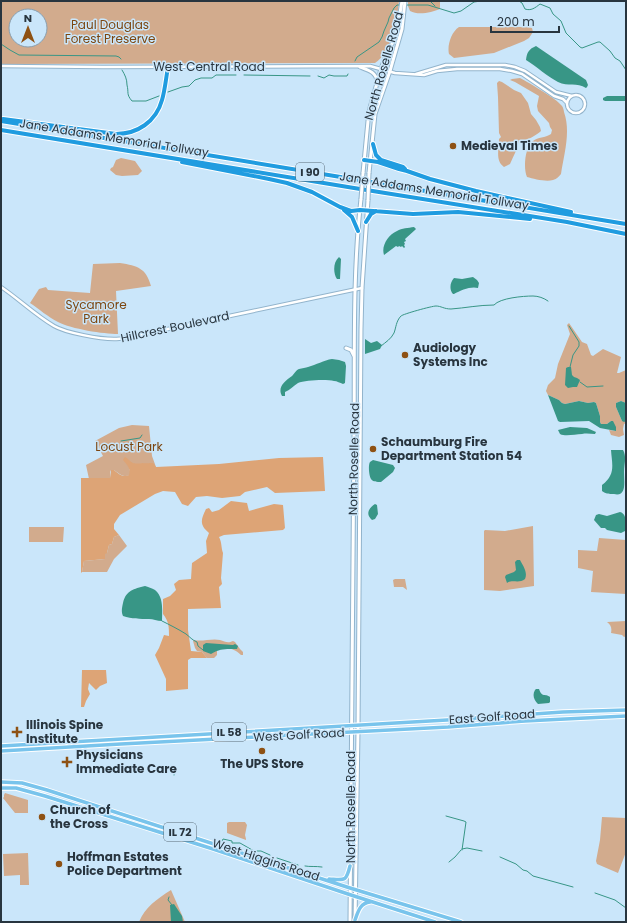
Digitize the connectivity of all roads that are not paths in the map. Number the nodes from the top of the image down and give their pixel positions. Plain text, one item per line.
1 (402, 1) edge
2 (405, 1) edge
3 (456, 65) junction
4 (487, 65) junction
5 (1, 66) edge
6 (168, 67) junction
7 (360, 67) junction
8 (517, 68) junction
9 (381, 69) junction
10 (456, 69) junction
11 (487, 69) junction
12 (390, 71) junction
13 (515, 72) junction
14 (416, 74) junction
15 (377, 83) junction
16 (572, 96) junction
17 (566, 103) junction
18 (1, 120) edge
19 (1, 130) edge
20 (373, 144) junction
21 (164, 157) junction
22 (364, 160) junction
23 (371, 161) junction
24 (407, 171) junction
25 (340, 207) junction
26 (360, 210) junction
27 (367, 210) junction
28 (376, 211) junction
29 (366, 222) junction
30 (567, 222) junction
31 (619, 222) junction
32 (626, 224) edge
33 (358, 231) junction
34 (626, 234) edge
35 (1, 286) edge
36 (362, 288) junction
37 (355, 289) junction
38 (354, 344) junction
39 (354, 356) junction
40 (626, 710) edge
41 (626, 716) edge
42 (351, 725) junction
43 (358, 725) junction
44 (358, 731) junction
45 (351, 732) junction
46 (1, 746) edge
47 (1, 752) edge
48 (1, 782) edge
49 (1, 788) edge
50 (350, 866) junction
51 (324, 879) junction
52 (350, 888) junction
53 (356, 889) junction
54 (350, 895) junction
55 (356, 897) junction
56 (373, 902) junction
57 (355, 921) edge
58 (350, 922) edge
59 (435, 922) edge
60 (461, 922) edge

1 - 9 main road, North Roselle Road
2 - 12 main road, North Roselle Road
3 - 4 street, West Central Road
3 - 10 street
3 - 14 street, West Central Road
4 - 8 street, West Central Road
4 - 11 street
5 - 6 street, West Central Road
6 - 7 street, West Central Road
6 - 18 highway
7 - 9 street, West Central Road
7 - 15 main road
8 - 13 street
8 - 16 street, West Central Road
9 - 12 street, West Central Road
9 - 15 main road, North Roselle Road
10 - 11 street, West Central Road
10 - 14 street, West Central Road
11 - 13 street, West Central Road
12 - 14 street, West Central Road
12 - 20 main road, North Roselle Road
13 - 17 street, West Central Road
15 - 22 main road, North Roselle Road
16 - 17 street
16 - 17 street
18 - 31 highway, Jane Addams Memorial Tollway / I 90
19 - 21 highway, Jane Addams Memorial Tollway / I 90
20 - 23 main road, North Roselle Road
20 - 24 highway
21 - 25 highway
21 - 30 highway, Jane Addams Memorial Tollway / I 90
22 - 23 highway
22 - 26 main road, North Roselle Road, bridge
23 - 24 highway
23 - 27 main road, North Roselle Road, bridge
24 - 31 highway
25 - 26 highway
25 - 33 highway
26 - 27 highway
26 - 33 main road, North Roselle Road
27 - 28 highway
27 - 29 main road, North Roselle Road
28 - 29 highway
28 - 30 highway
29 - 36 main road, North Roselle Road
30 - 34 highway, Jane Addams Memorial Tollway / I 90
31 - 32 highway, Jane Addams Memorial Tollway / I 90
33 - 37 main road, North Roselle Road
35 - 37 street, Hillcrest Boulevard
36 - 37 street, Hillcrest Boulevard
36 - 43 main road, North Roselle Road
37 - 38 main road, North Roselle Road
38 - 39 main road, North Roselle Road
38 - 39 main road
39 - 42 main road, North Roselle Road
40 - 43 main road, East Golf Road / IL 58
41 - 44 main road, East Golf Road / IL 58
42 - 43 main road, West Golf Road / IL 58
42 - 45 main road, North Roselle Road
42 - 46 main road, West Golf Road / IL 58
43 - 44 main road, North Roselle Road
44 - 45 main road, West Golf Road / IL 58
44 - 53 main road, North Roselle Road
45 - 47 main road, West Golf Road / IL 58
45 - 50 main road, North Roselle Road
48 - 51 main road, West Higgins Road / IL 72
49 - 54 main road, West Higgins Road / IL 72
50 - 51 main road
50 - 52 main road, North Roselle Road
51 - 52 main road, West Higgins Road / IL 72
52 - 53 main road, West Higgins Road / IL 72
52 - 54 main road, North Roselle Road
53 - 55 main road, North Roselle Road
53 - 60 main road, West Higgins Road / IL 72
54 - 55 main road, West Higgins Road / IL 72
54 - 58 main road, North Roselle Road
55 - 56 main road, West Higgins Road / IL 72
55 - 57 main road, North Roselle Road
56 - 57 main road
56 - 59 main road, West Higgins Road / IL 72

